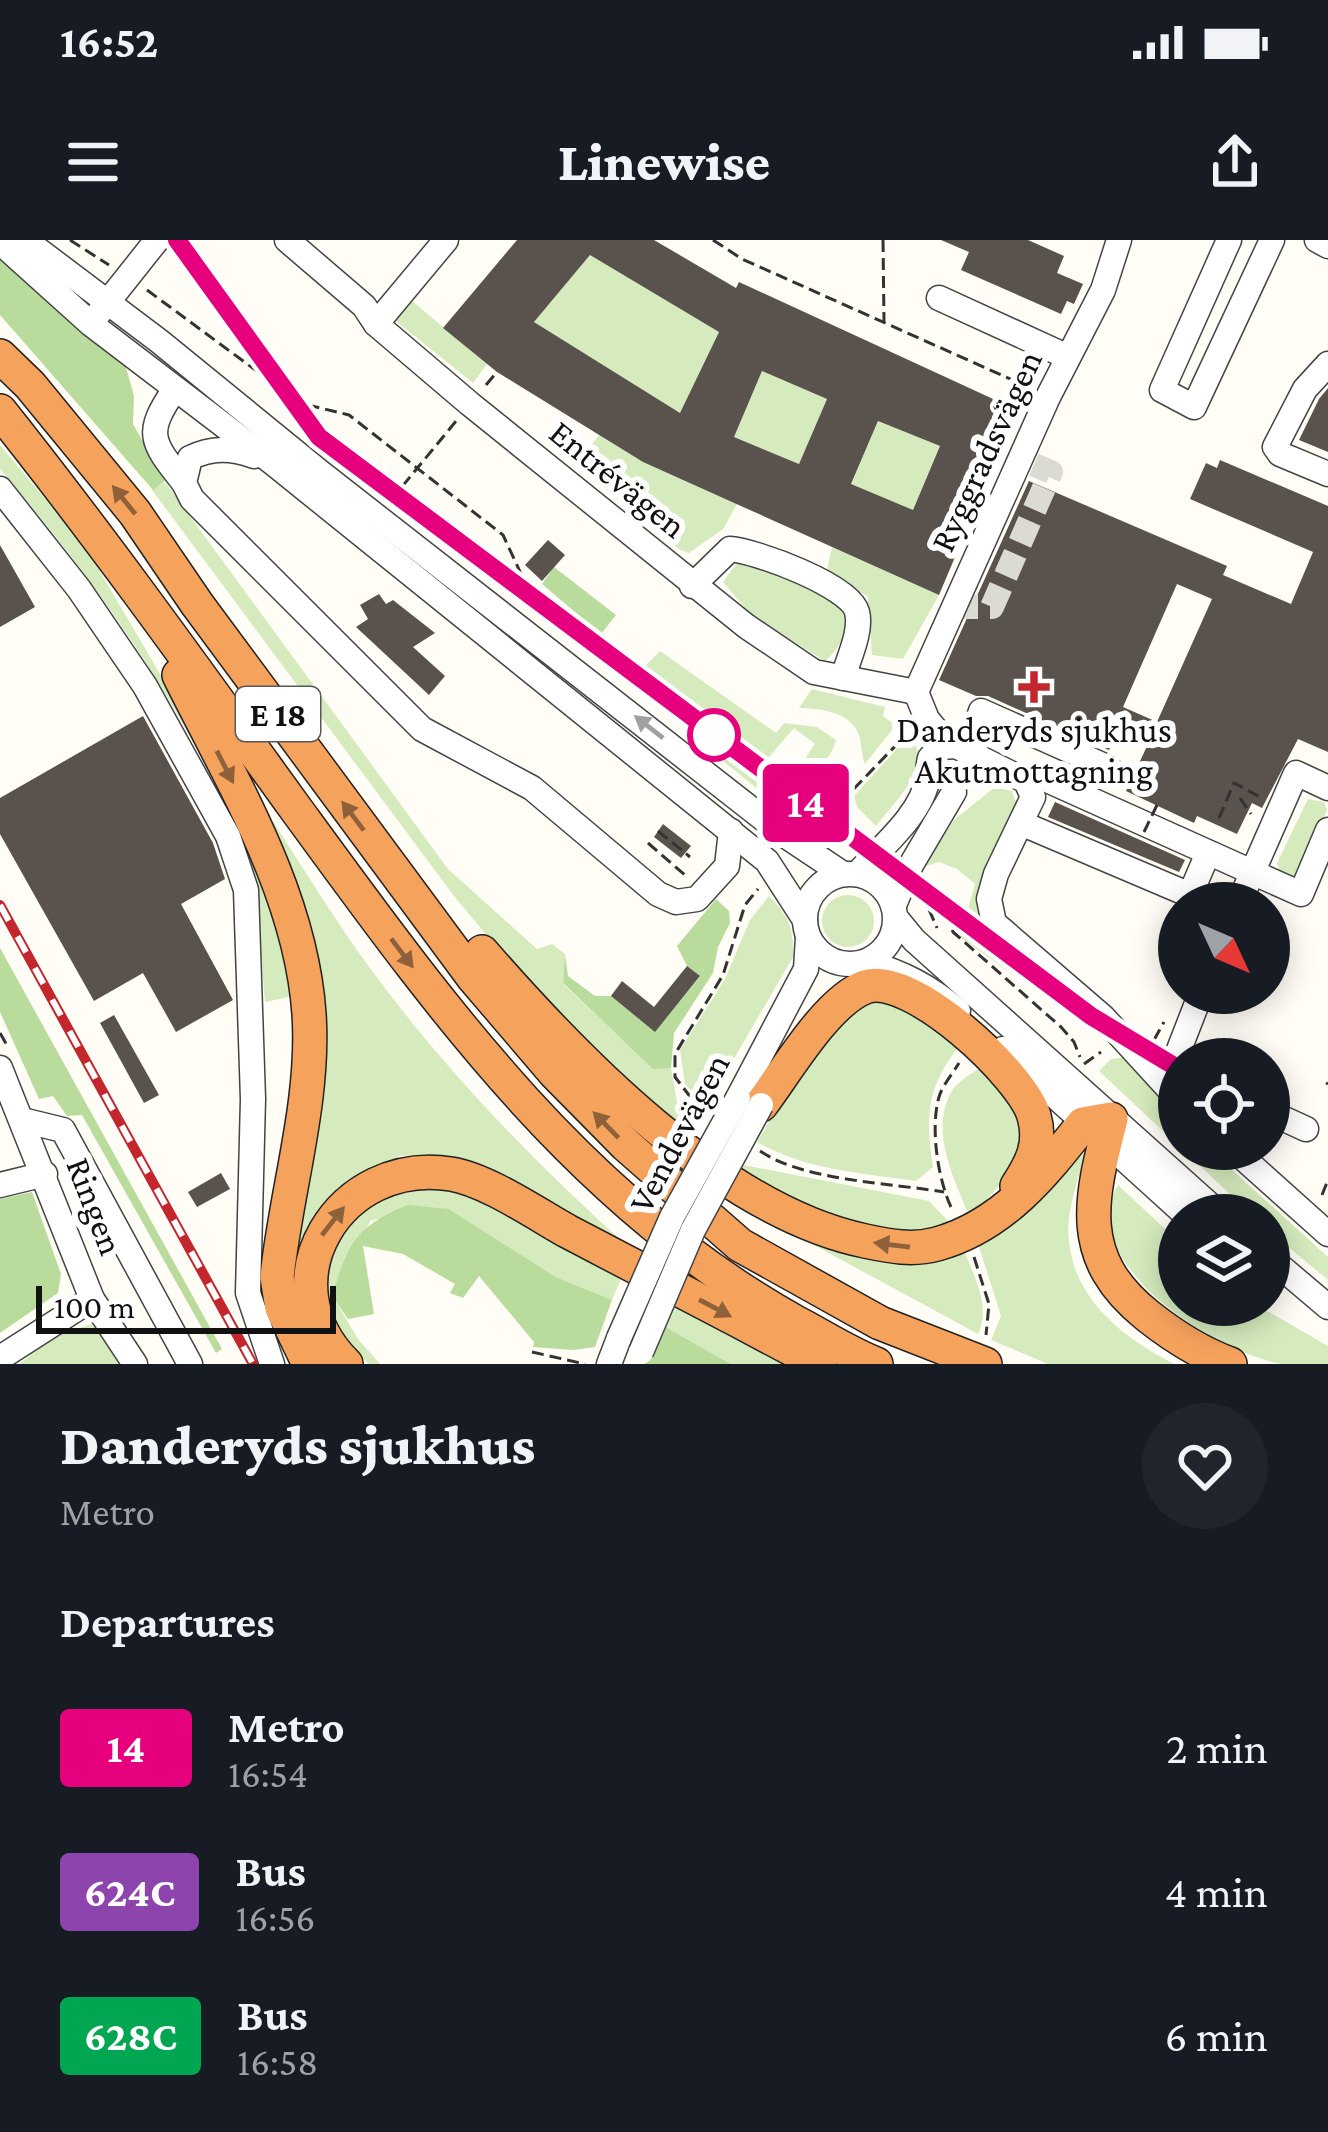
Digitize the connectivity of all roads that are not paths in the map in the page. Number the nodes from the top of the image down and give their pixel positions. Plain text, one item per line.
1 (25, 240) edge
2 (158, 240) edge
3 (287, 240) edge
4 (446, 240) edge
5 (1119, 240) edge
6 (1229, 240) edge
7 (1272, 240) edge
8 (1317, 240) edge
9 (0, 242) edge
10 (1328, 246) edge
11 (939, 298) dead end
12 (108, 302) junction
13 (91, 324) junction
14 (376, 324) junction
15 (0, 356) edge
16 (1068, 357) junction
17 (1328, 364) edge
18 (176, 389) junction
19 (0, 411) edge
20 (273, 464) junction
21 (187, 471) junction
22 (1328, 474) edge
23 (0, 489) edge
24 (692, 586) junction
25 (135, 587) junction
26 (843, 678) junction
27 (916, 692) junction
28 (955, 760) junction
29 (1109, 768) dead end
30 (1026, 781) junction
31 (1328, 788) edge
32 (1023, 824) junction
33 (1328, 830) edge
34 (731, 831) junction
35 (1208, 853) junction
36 (389, 865) junction
37 (1252, 872) junction
38 (850, 874) junction
39 (1248, 882) edge
40 (895, 912) junction
41 (806, 928) junction
42 (859, 964) junction
43 (0, 1068) edge
44 (1158, 1076) edge
45 (749, 1101) junction
46 (22, 1120) junction
47 (1290, 1122) edge
48 (1100, 1129) junction
49 (1306, 1129) dead end
50 (1256, 1170) edge
51 (45, 1174) junction
52 (0, 1186) edge
53 (1165, 1194) edge
54 (1191, 1194) edge
55 (1000, 1212) junction
56 (1328, 1234) edge
57 (1290, 1276) edge
58 (1290, 1290) edge
59 (92, 1299) junction
60 (1328, 1311) edge
61 (985, 1350) edge
62 (0, 1358) edge
63 (639, 1358) edge
64 (135, 1364) edge
65 (190, 1364) edge
66 (272, 1364) edge
67 (309, 1364) edge
68 (346, 1364) edge
69 (609, 1364) edge
70 (820, 1364) edge
71 (876, 1364) edge
72 (1230, 1364) edge

1 - 12 street
2 - 12 street
3 - 14 street, Entrévägen
4 - 14 street
5 - 16 street, Ryggradsvägen
6 - 7 street
8 - 10 street
9 - 13 street
11 - 16 street
12 - 13 street
38 -> 12 street
13 - 18 street
14 - 24 street, Entrévägen
36 -> 15 highway, E 18
16 - 27 street, Ryggradsvägen
17 - 22 street
18 - 20 street
18 - 21 street
19 - 25 highway, E 18
20 - 21 street
20 - 34 street
21 - 34 street
23 - 66 street
24 - 26 street, Entrévägen
24 - 26 street
25 -> 67 highway
25 -> 71 highway, E 18
26 - 27 street, Entrévägen
27 - 28 street
28 - 29 street
28 - 30 street
28 - 38 street
28 - 40 street
30 - 32 street
30 - 35 street
31 - 37 street
32 - 35 street
32 - 44 street
33 - 37 street
34 - 41 street
35 - 37 street
55 -> 36 highway
61 -> 36 highway, E 18
37 - 39 street
38 - 40 street
38 - 41 street
40 - 42 street
40 - 48 street
41 - 42 street
41 - 45 street, Vendevägen
42 - 45 street, Vendevägen
42 - 48 street
43 - 46 street, Ringen
45 - 55 highway
45 - 63 street, Vendevägen, bridge
45 - 69 street, Vendevägen, bridge
46 - 51 street, Ringen
46 - 65 street
47 - 49 street
48 - 53 street
48 - 54 street
48 - 55 highway
48 - 72 highway
50 - 56 street
51 - 52 street
51 - 59 street, Ringen
57 - 60 street
58 - 60 street
59 - 62 street
59 - 64 street, Ringen
68 -> 70 highway

